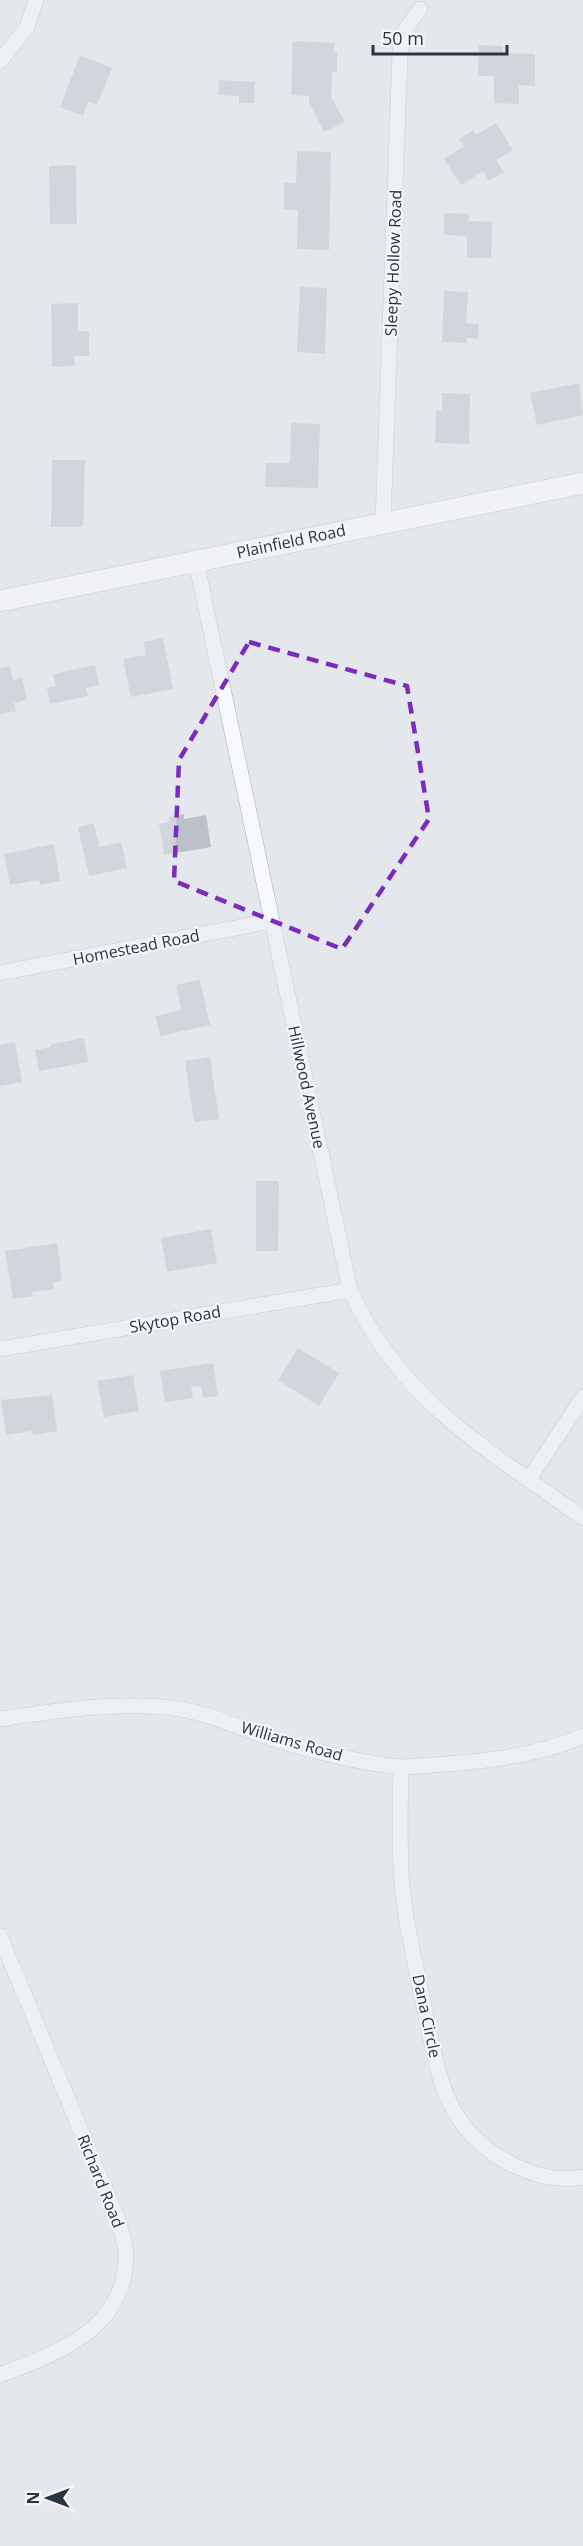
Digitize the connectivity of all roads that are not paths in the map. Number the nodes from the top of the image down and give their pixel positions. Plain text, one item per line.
1 (36, 0) edge
2 (420, 9) dead end
3 (0, 61) edge
4 (583, 483) edge
5 (383, 522) junction
6 (196, 561) junction
7 (0, 601) edge
8 (272, 921) junction
9 (0, 973) edge
10 (350, 1290) junction
11 (0, 1349) edge
12 (583, 1397) edge
13 (529, 1479) junction
14 (583, 1518) edge
15 (0, 1719) edge
16 (583, 1736) edge
17 (401, 1767) junction
18 (0, 1936) edge
19 (583, 2177) edge
20 (0, 2375) edge

1 - 3 street
2 - 5 street, Sleepy Hollow Road
4 - 5 street, Plainfield Road
5 - 6 street, Plainfield Road
6 - 7 street, Plainfield Road
6 - 8 street, Hillwood Avenue
8 - 9 street, Homestead Road
8 - 10 street, Hillwood Avenue
10 - 11 street, Skytop Road
10 - 13 street, Hillwood Avenue
12 - 13 street
13 - 14 street, Hillwood Avenue
15 - 17 street, Williams Road
16 - 17 street, Williams Road
17 - 19 street, Dana Circle
18 - 20 street, Richard Road

